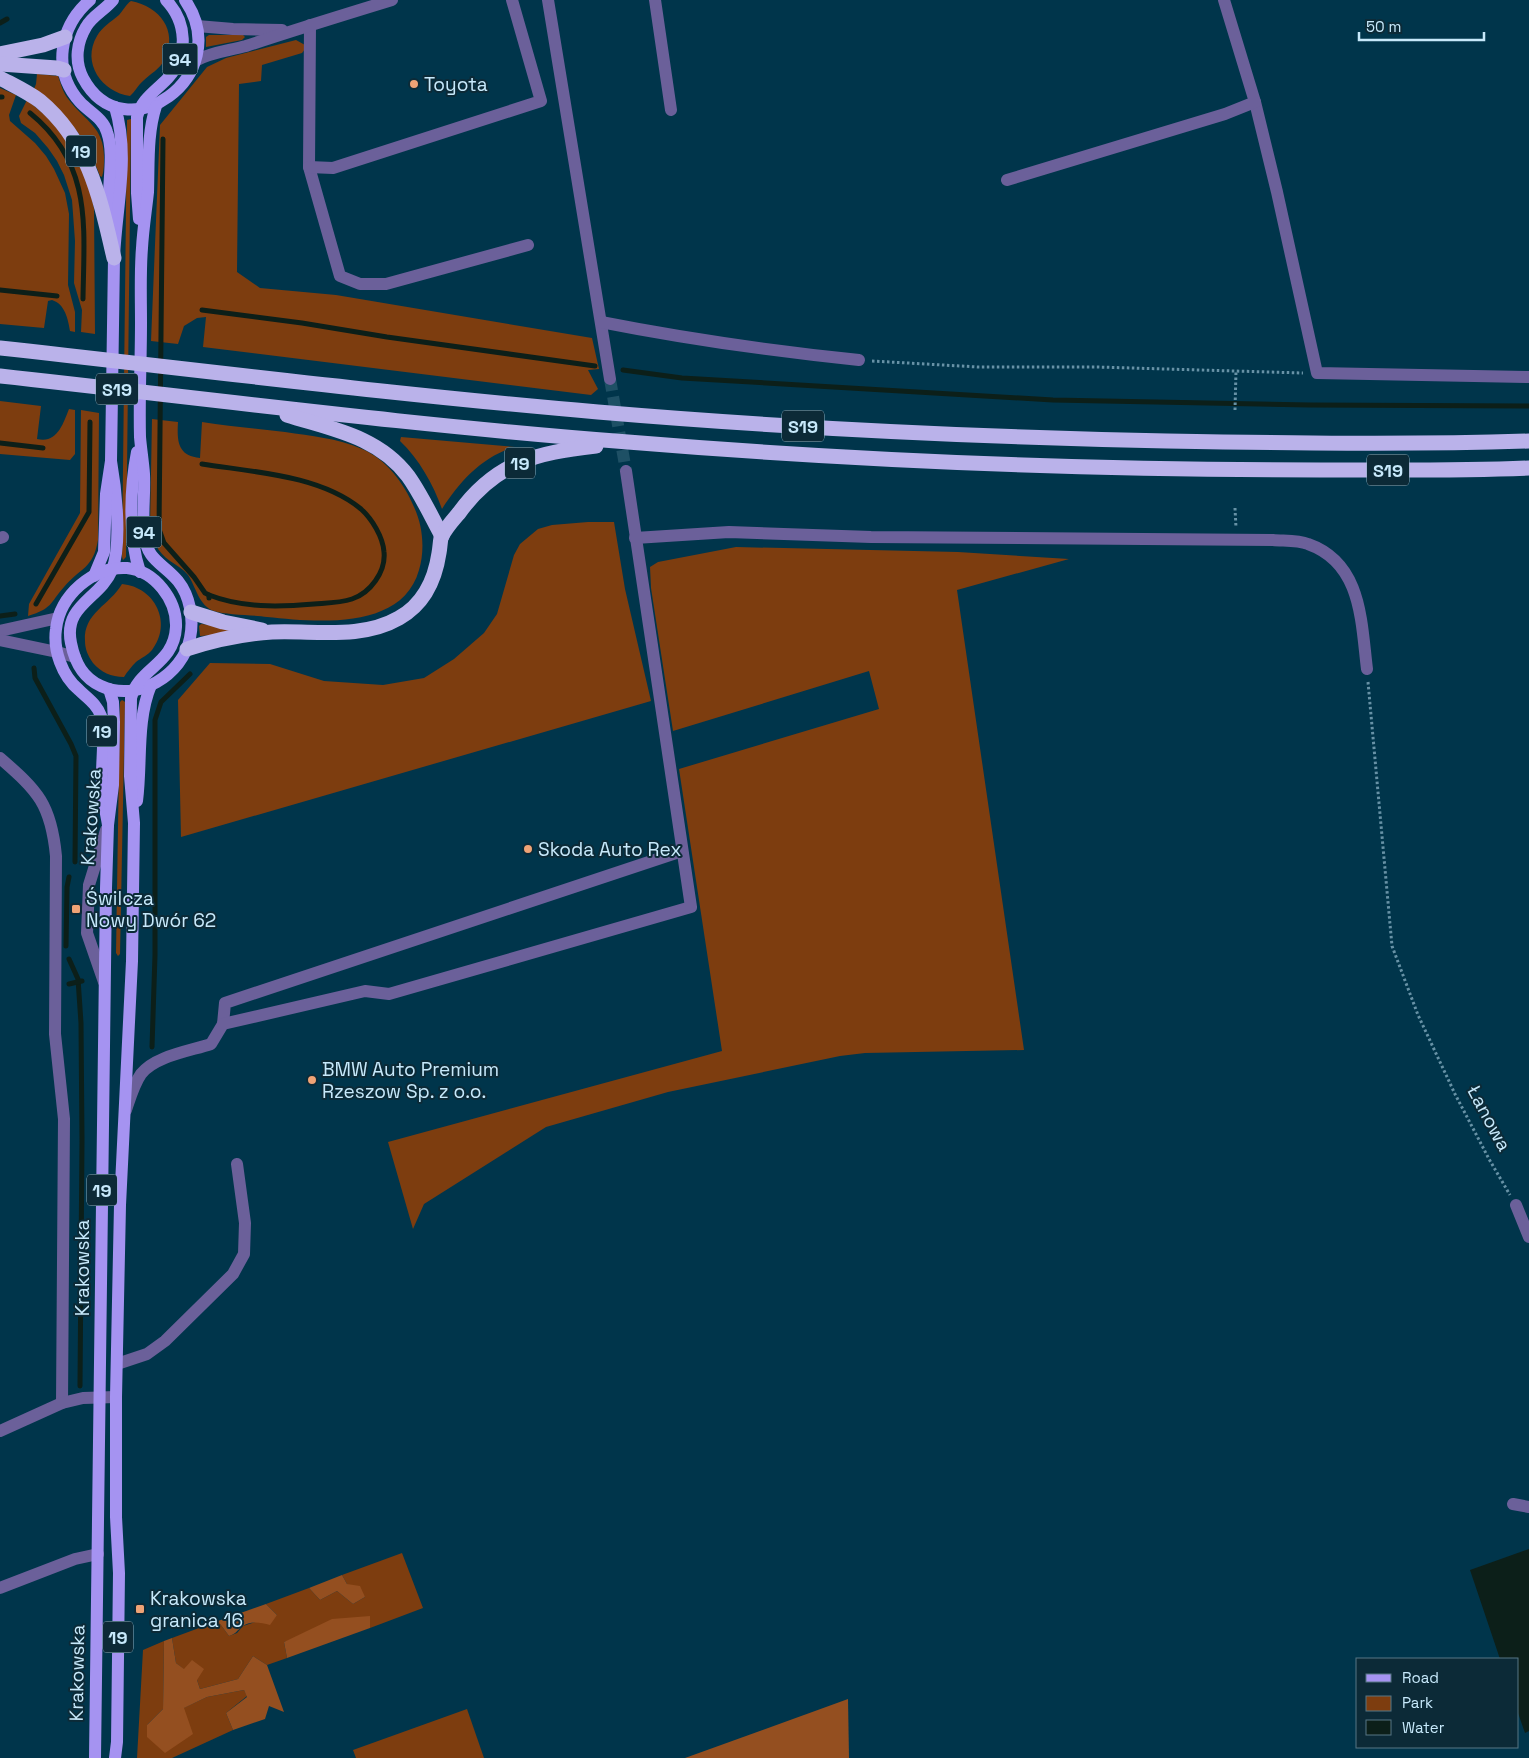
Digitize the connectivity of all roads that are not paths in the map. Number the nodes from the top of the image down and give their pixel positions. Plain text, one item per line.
1 (90, 0) edge
2 (113, 0) edge
3 (166, 0) edge
4 (185, 0) edge
5 (392, 0) edge
6 (512, 0) edge
7 (548, 0) edge
8 (655, 0) edge
9 (1224, 0) edge
10 (180, 21) junction
11 (310, 24) junction
12 (198, 26) junction
13 (292, 30) junction
14 (64, 37) junction
15 (0, 54) edge
16 (195, 61) junction
17 (0, 64) edge
18 (64, 70) junction
19 (81, 74) junction
20 (0, 78) edge
21 (1255, 102) junction
22 (156, 106) junction
23 (115, 107) junction
24 (139, 108) junction
25 (671, 110) dead end
26 (310, 167) junction
27 (1006, 180) dead end
28 (115, 240) junction
29 (528, 245) dead end
30 (142, 249) junction
31 (114, 258) junction
32 (601, 322) junction
33 (0, 348) edge
34 (859, 360) road end
35 (0, 376) edge
36 (1529, 377) edge
37 (610, 379) tunnel mouth
38 (250, 404) junction
39 (140, 438) junction
40 (1529, 441) edge
41 (628, 442) junction
42 (111, 461) junction
43 (1529, 468) edge
44 (626, 471) tunnel mouth
45 (442, 536) junction
46 (635, 538) junction
47 (112, 570) junction
48 (140, 572) junction
49 (94, 576) junction
50 (173, 606) junction
51 (191, 612) junction
52 (58, 618) junction
53 (0, 631) edge
54 (271, 632) junction
55 (0, 640) edge
56 (187, 649) junction
57 (57, 652) junction
58 (75, 657) junction
59 (1367, 669) road end
60 (151, 685) junction
61 (109, 690) junction
62 (133, 690) junction
63 (0, 758) edge
64 (134, 823) junction
65 (108, 825) junction
66 (682, 851) junction
67 (104, 983) junction
68 (223, 1024) junction
69 (123, 1117) junction
70 (237, 1164) dead end
71 (1516, 1205) road end
72 (1529, 1237) edge
73 (117, 1364) junction
74 (116, 1397) junction
75 (100, 1398) junction
76 (57, 1405) junction
77 (0, 1431) edge
78 (1513, 1504) dead end
79 (1529, 1507) edge
80 (98, 1554) junction
81 (0, 1588) edge
82 (95, 1758) edge
83 (115, 1758) edge

1 - 14 main road
2 - 19 main road
3 - 10 main road, 94
4 - 12 main road, 94
5 - 11 street
6 - 26 street
7 - 32 street
8 - 25 street
9 - 21 street
10 - 12 main road
10 - 24 main road, 94
11 - 13 street
11 - 26 street
12 - 13 street
12 - 16 main road, 94
13 - 16 street
14 - 15 highway
14 - 18 main road
16 - 22 main road, 94
17 - 18 highway
18 - 19 main road
18 - 28 main road
19 - 23 main road
20 - 31 highway, 19
21 - 27 street
21 - 36 street
22 - 24 main road
22 - 30 main road, 94
23 - 24 main road
23 - 28 main road
24 - 30 main road, 94
26 - 29 street
28 - 31 main road
30 - 39 main road, 94
31 - 42 main road, 19
32 - 34 street
32 - 37 street
33 - 40 highway, S19
35 - 38 highway, S19
38 - 41 highway, S19
38 - 45 highway
39 - 48 main road, 94
39 - 51 main road, 94
41 - 43 highway, S19
41 - 45 highway, 19
42 - 47 main road, 19
42 - 49 main road, 19
44 - 46 street
45 - 54 highway, 19
46 - 59 street
46 - 66 street
47 - 48 main road
47 - 49 main road
47 - 58 main road, 19
48 - 50 main road, 94
49 - 52 main road, 19
50 - 51 main road
50 - 62 main road, 94
51 - 54 highway
51 - 56 main road, 94
52 - 53 street
52 - 57 main road, 19
54 - 56 highway, 19
55 - 57 street
56 - 60 main road
57 - 58 street
57 - 65 main road, 19
58 - 61 main road, 19
60 - 62 main road
60 - 64 main road, Krakowska / 19
61 - 62 main road
61 - 65 main road, Krakowska / 19
62 - 64 main road, Krakowska
63 - 76 street
64 - 69 main road, Krakowska / 19
65 - 67 main road, Krakowska / 19
65 - 67 street
66 - 68 street
66 - 68 street
67 - 75 main road, Krakowska / 19
68 - 69 street
69 - 73 main road, Krakowska / 19
70 - 73 street
71 - 72 street
73 - 74 main road, Krakowska / 19
74 - 75 street
74 - 83 main road, Krakowska / 19
75 - 76 street
75 - 80 main road, Krakowska / 19
76 - 77 street
78 - 79 street
80 - 81 street
80 - 82 main road, Krakowska / 19

